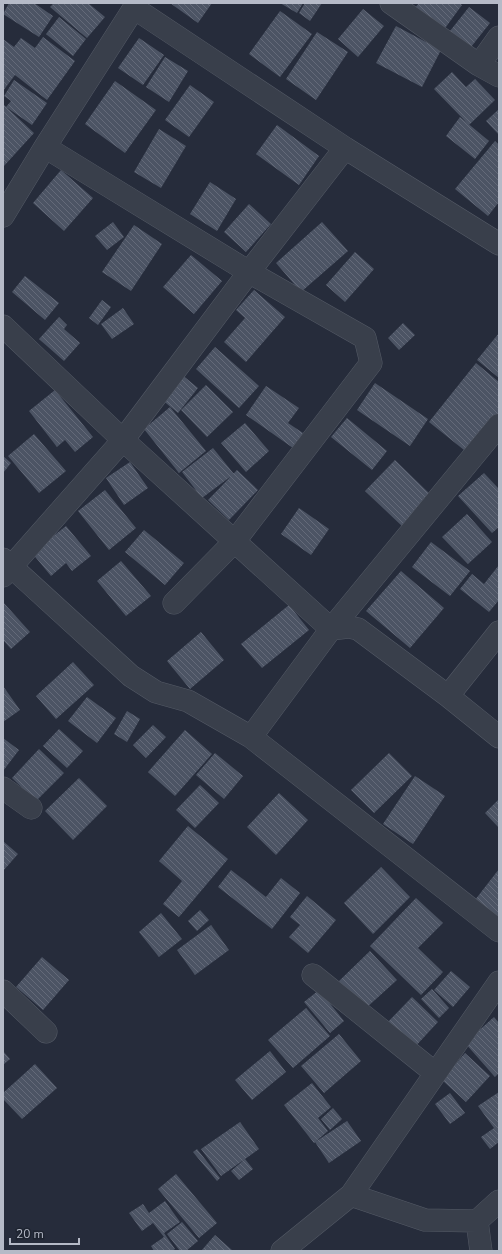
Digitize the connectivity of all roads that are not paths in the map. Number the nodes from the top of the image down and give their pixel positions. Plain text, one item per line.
1 (133, 5) edge
2 (399, 5) edge
3 (499, 37) edge
4 (480, 65) junction
5 (499, 76) edge
6 (45, 146) junction
7 (345, 148) junction
8 (3, 216) edge
9 (499, 244) edge
10 (249, 272) junction
11 (3, 326) edge
12 (499, 425) edge
13 (123, 440) junction
14 (234, 542) junction
15 (6, 567) edge
16 (174, 603) dead end
17 (331, 629) junction
18 (499, 632) edge
19 (448, 696) junction
20 (251, 737) junction
21 (499, 737) edge
22 (3, 788) edge
23 (30, 808) dead end
24 (499, 931) edge
25 (313, 975) dead end
26 (499, 982) edge
27 (3, 991) edge
28 (46, 1032) dead end
29 (435, 1073) junction
30 (351, 1195) junction
31 (499, 1201) edge
32 (477, 1221) junction
33 (282, 1251) edge
34 (482, 1251) edge

1 - 6 street
1 - 7 street
2 - 4 street
3 - 4 street
4 - 5 street
6 - 8 street
6 - 10 street
7 - 9 street
7 - 10 street
10 - 13 street
10 - 14 street
11 - 13 street
12 - 17 street
13 - 14 street
13 - 15 street
14 - 16 street
14 - 17 street
15 - 20 street
17 - 19 street
17 - 20 street
18 - 19 street
19 - 21 street
20 - 24 street
22 - 23 street
25 - 29 street
26 - 29 street
27 - 28 street
29 - 30 street
30 - 32 street
30 - 33 street
31 - 32 street
32 - 34 street

